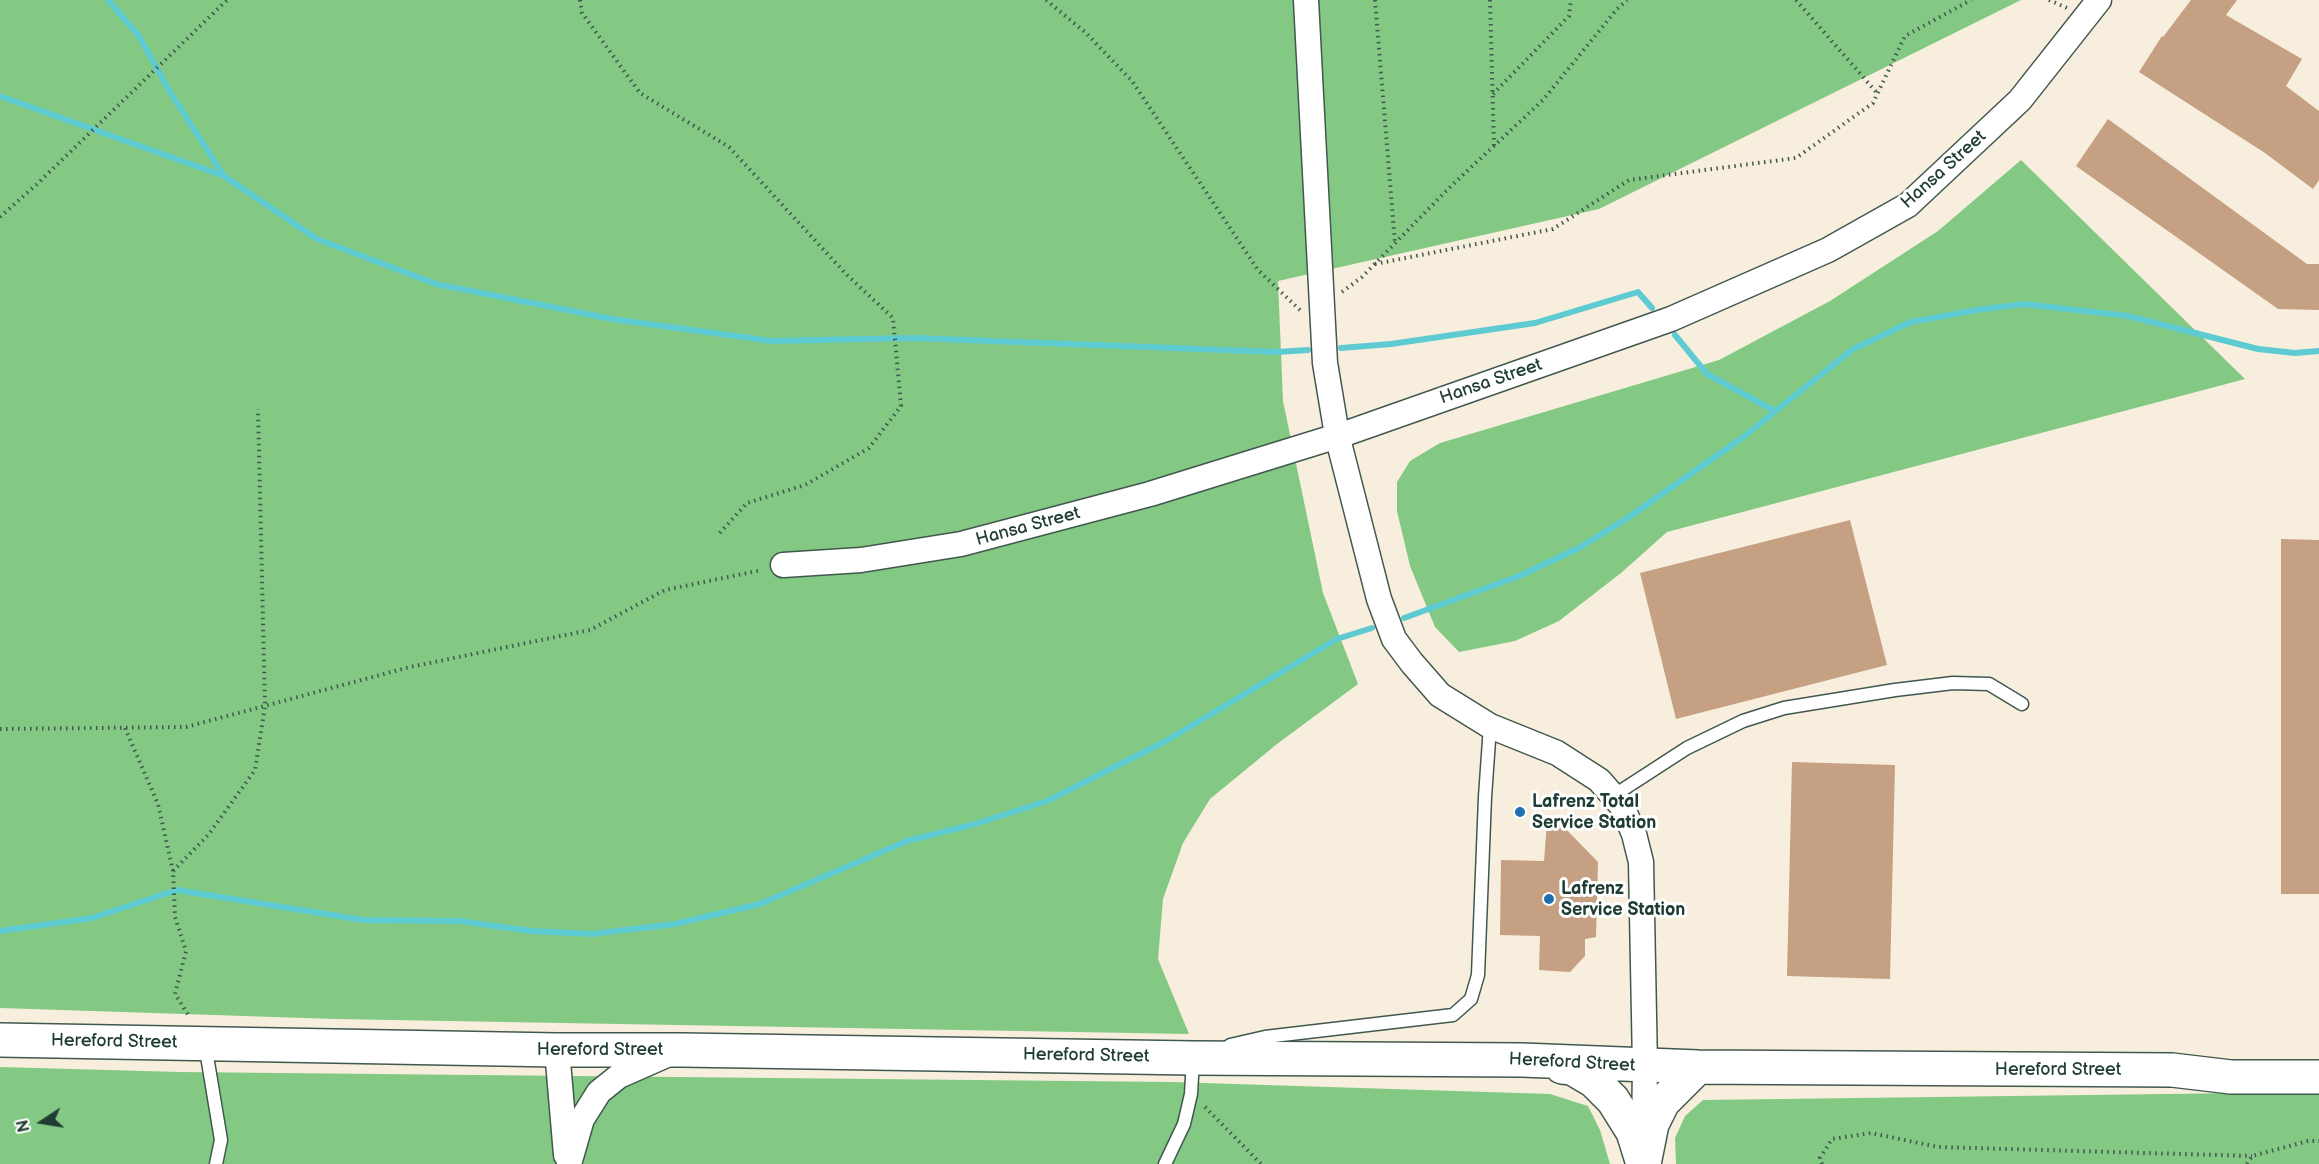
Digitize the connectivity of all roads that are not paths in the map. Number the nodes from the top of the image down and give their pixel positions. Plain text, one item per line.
1 (1306, 0) edge
2 (2099, 0) edge
3 (1337, 435) junction
4 (783, 565) road end
5 (2022, 704) dead end
6 (1490, 726) junction
7 (1613, 796) junction
8 (0, 1040) edge
9 (205, 1043) junction
10 (556, 1050) junction
11 (682, 1050) junction
12 (1192, 1058) junction
13 (1522, 1060) junction
14 (2319, 1060) edge
15 (1645, 1066) junction
16 (1698, 1067) junction
17 (2172, 1071) junction
18 (2319, 1077) edge
19 (216, 1164) edge
20 (568, 1164) edge
21 (1165, 1164) edge
22 (1643, 1164) edge

1 - 3 street
2 - 3 street, Hansa Street
3 - 4 street, Hansa Street
3 - 6 street
5 - 7 lane
6 - 7 street
6 - 12 lane
7 - 15 street
8 - 9 main road, Hereford Street
9 - 10 main road, Hereford Street
9 - 19 lane
10 - 11 main road, Hereford Street
10 - 20 street
11 - 12 main road, Hereford Street
11 - 20 street
12 - 13 main road, Hereford Street
12 - 21 lane
13 - 15 main road, Hereford Street
13 - 22 main road
14 - 17 main road, Hereford Street
15 - 16 main road, Hereford Street
15 - 22 street
16 - 17 main road, Hereford Street
16 - 22 main road
17 - 18 main road, Hereford Street

